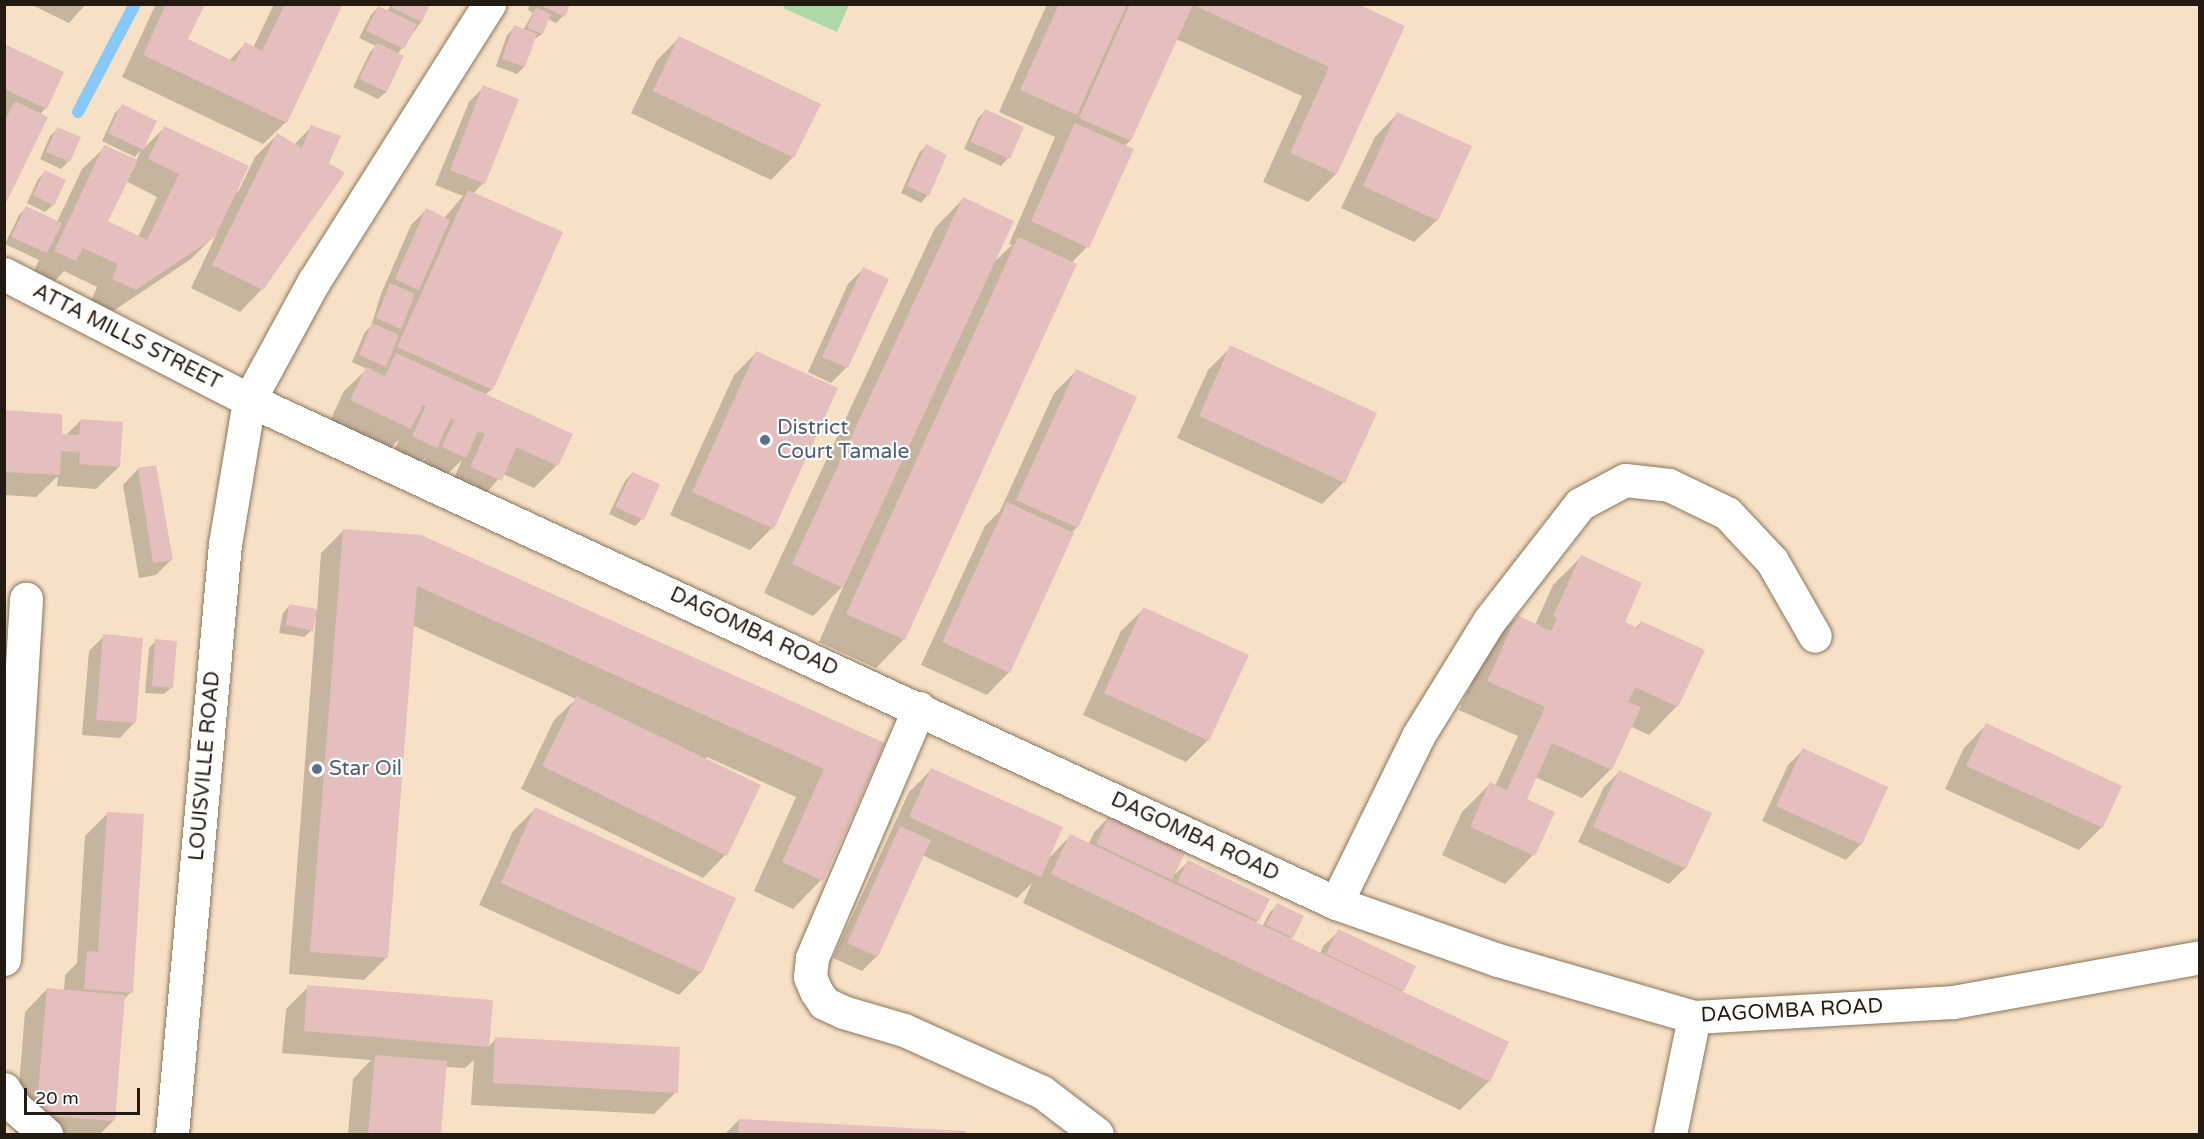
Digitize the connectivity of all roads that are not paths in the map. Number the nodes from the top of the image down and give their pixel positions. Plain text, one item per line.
1 (489, 4) edge
2 (4, 274) edge
3 (249, 400) junction
4 (26, 599) dead end
5 (1815, 636) dead end
6 (919, 708) junction
7 (1336, 903) junction
8 (2199, 957) edge
9 (4, 959) edge
10 (1694, 1017) junction
11 (4, 1089) edge
12 (46, 1134) edge
13 (172, 1134) edge
14 (1097, 1134) edge
15 (1670, 1134) edge

1 - 3 street, LOUISVILLE ROAD
2 - 3 street, ATTA MILLS STREET
3 - 6 street, DAGOMBA ROAD
3 - 13 street, LOUISVILLE ROAD
4 - 9 street
5 - 7 street
6 - 7 street, DAGOMBA ROAD
6 - 14 street
7 - 10 street, DAGOMBA ROAD
8 - 10 street, DAGOMBA ROAD
10 - 15 street
11 - 12 street

